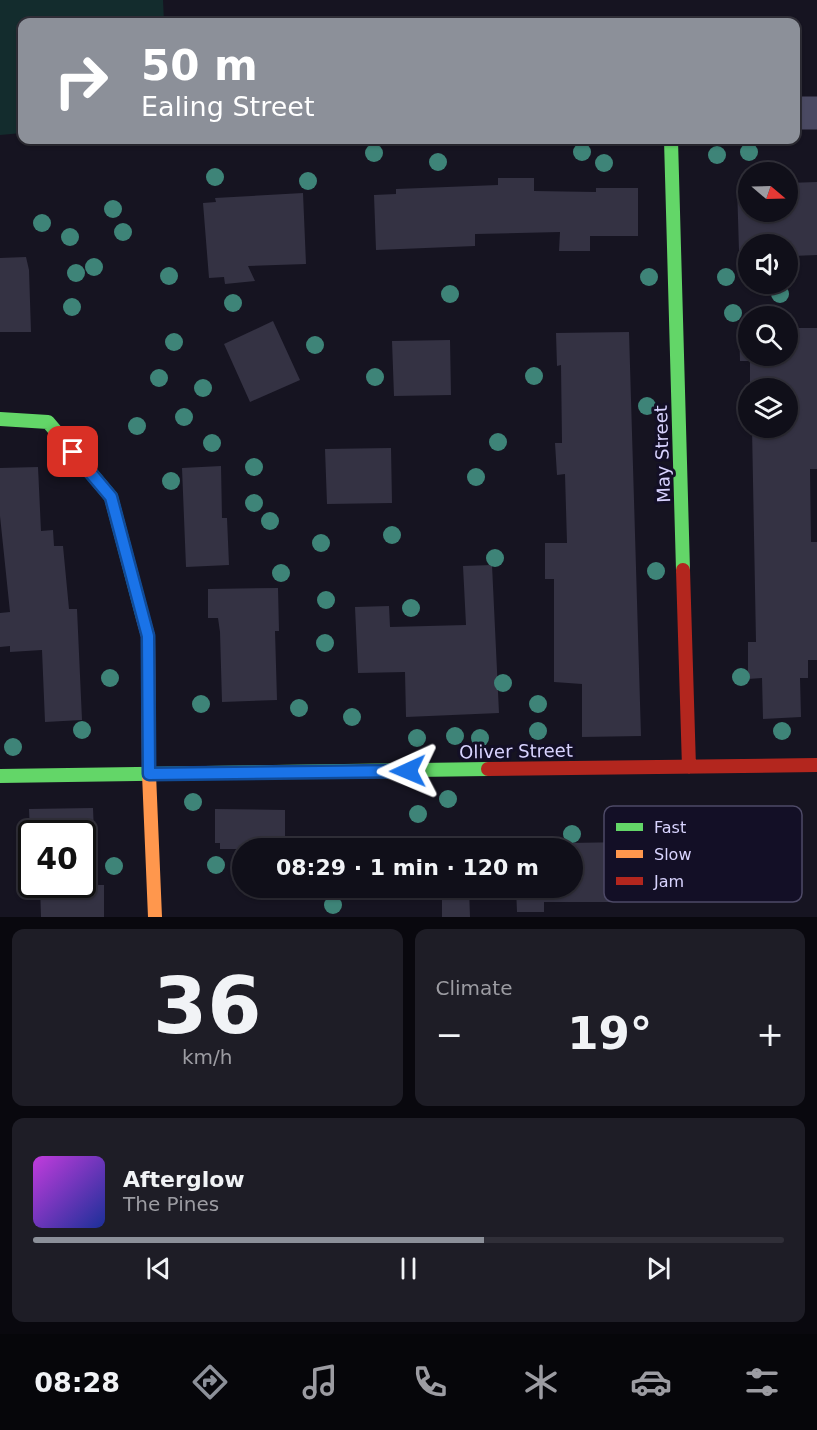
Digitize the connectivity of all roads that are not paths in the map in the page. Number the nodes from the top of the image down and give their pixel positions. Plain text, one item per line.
1 (800, 113) edge
2 (817, 113) edge
3 (671, 144) edge
4 (0, 419) edge
5 (817, 765) edge
6 (690, 767) junction
7 (149, 774) junction
8 (0, 776) edge
9 (155, 917) edge

1 - 2 street
3 - 6 street, May Street
4 - 7 street
5 - 6 street, Oliver Street
6 - 7 street, Oliver Street
7 - 8 street, Oliver Street
7 - 9 street

